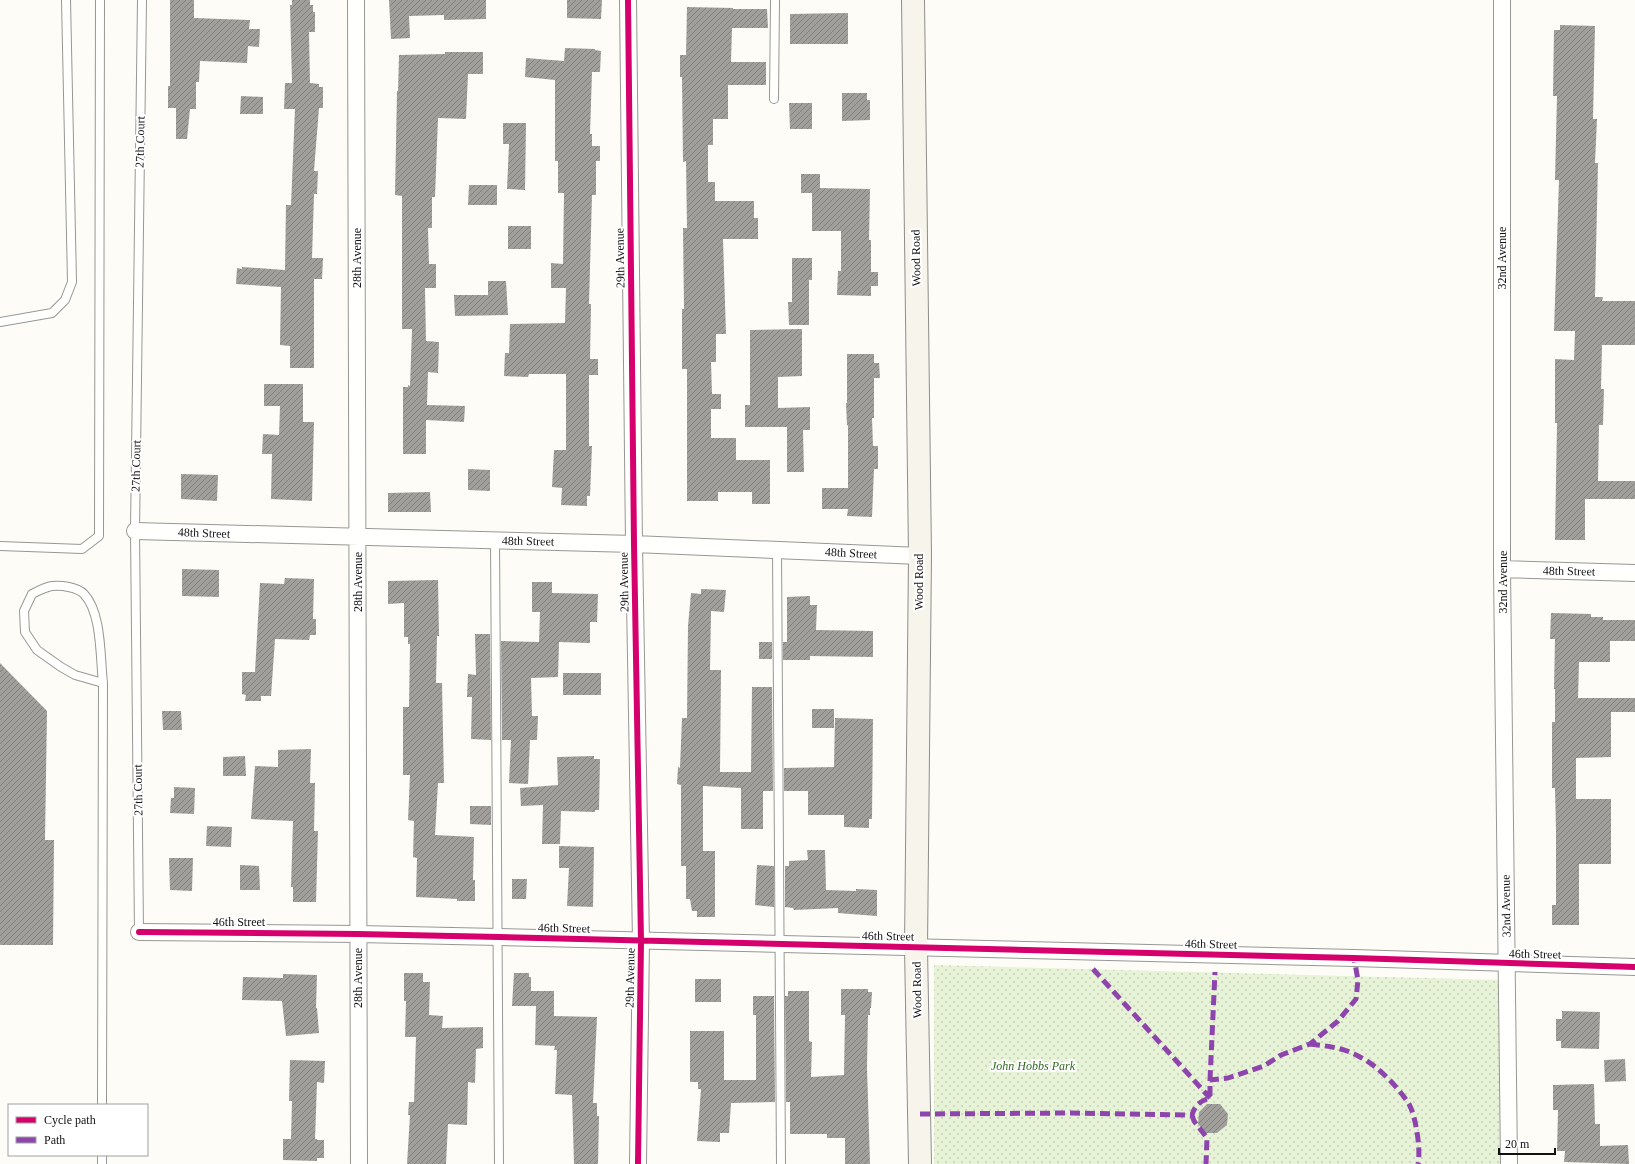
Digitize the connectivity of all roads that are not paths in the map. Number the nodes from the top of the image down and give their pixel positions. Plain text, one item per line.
1 (66, 0) edge
2 (100, 0) edge
3 (142, 0) edge
4 (356, 0) edge
5 (628, 0) edge
6 (775, 0) edge
7 (913, 0) edge
8 (1502, 0) edge
9 (774, 99) dead end
10 (0, 322) edge
11 (135, 531) junction
12 (358, 537) junction
13 (495, 540) junction
14 (634, 544) junction
15 (0, 546) edge
16 (777, 550) junction
17 (920, 556) junction
18 (1502, 569) junction
19 (1635, 572) edge
20 (103, 683) junction
21 (139, 932) joint
22 (358, 934) junction
23 (499, 937) junction
24 (641, 941) junction
25 (779, 944) junction
26 (916, 948) junction
27 (1507, 964) junction
28 (1635, 967) edge
29 (102, 1104) edge
30 (359, 1164) edge
31 (499, 1164) edge
32 (638, 1164) edge
33 (781, 1164) edge
34 (920, 1164) edge
35 (1509, 1164) edge

1 - 10 lane
2 - 15 lane
3 - 11 lane, 27th Court
4 - 12 street, 28th Avenue
5 - 14 street, 29th Avenue
6 - 9 lane
7 - 17 street, Wood Road
8 - 18 street, 32nd Avenue
11 - 12 street, 48th Street
11 - 21 lane, 27th Court
12 - 13 street, 48th Street
12 - 22 street, 28th Avenue
13 - 14 street, 48th Street
13 - 23 lane
14 - 16 street, 48th Street
14 - 24 street, 29th Avenue
16 - 17 street, 48th Street
16 - 25 lane
17 - 26 street, Wood Road
18 - 19 street, 48th Street
18 - 27 street, 32nd Avenue
20 - 20 lane
20 - 29 lane
21 - 22 street, 46th Street
22 - 23 street, 46th Street
22 - 30 street, 28th Avenue
23 - 24 street, 46th Street
23 - 31 lane
24 - 25 street, 46th Street
24 - 32 street, 29th Avenue
25 - 26 street, 46th Street
25 - 33 lane
26 - 27 street, 46th Street
26 - 34 street, Wood Road
27 - 28 street, 46th Street
27 - 35 street, 32nd Avenue

